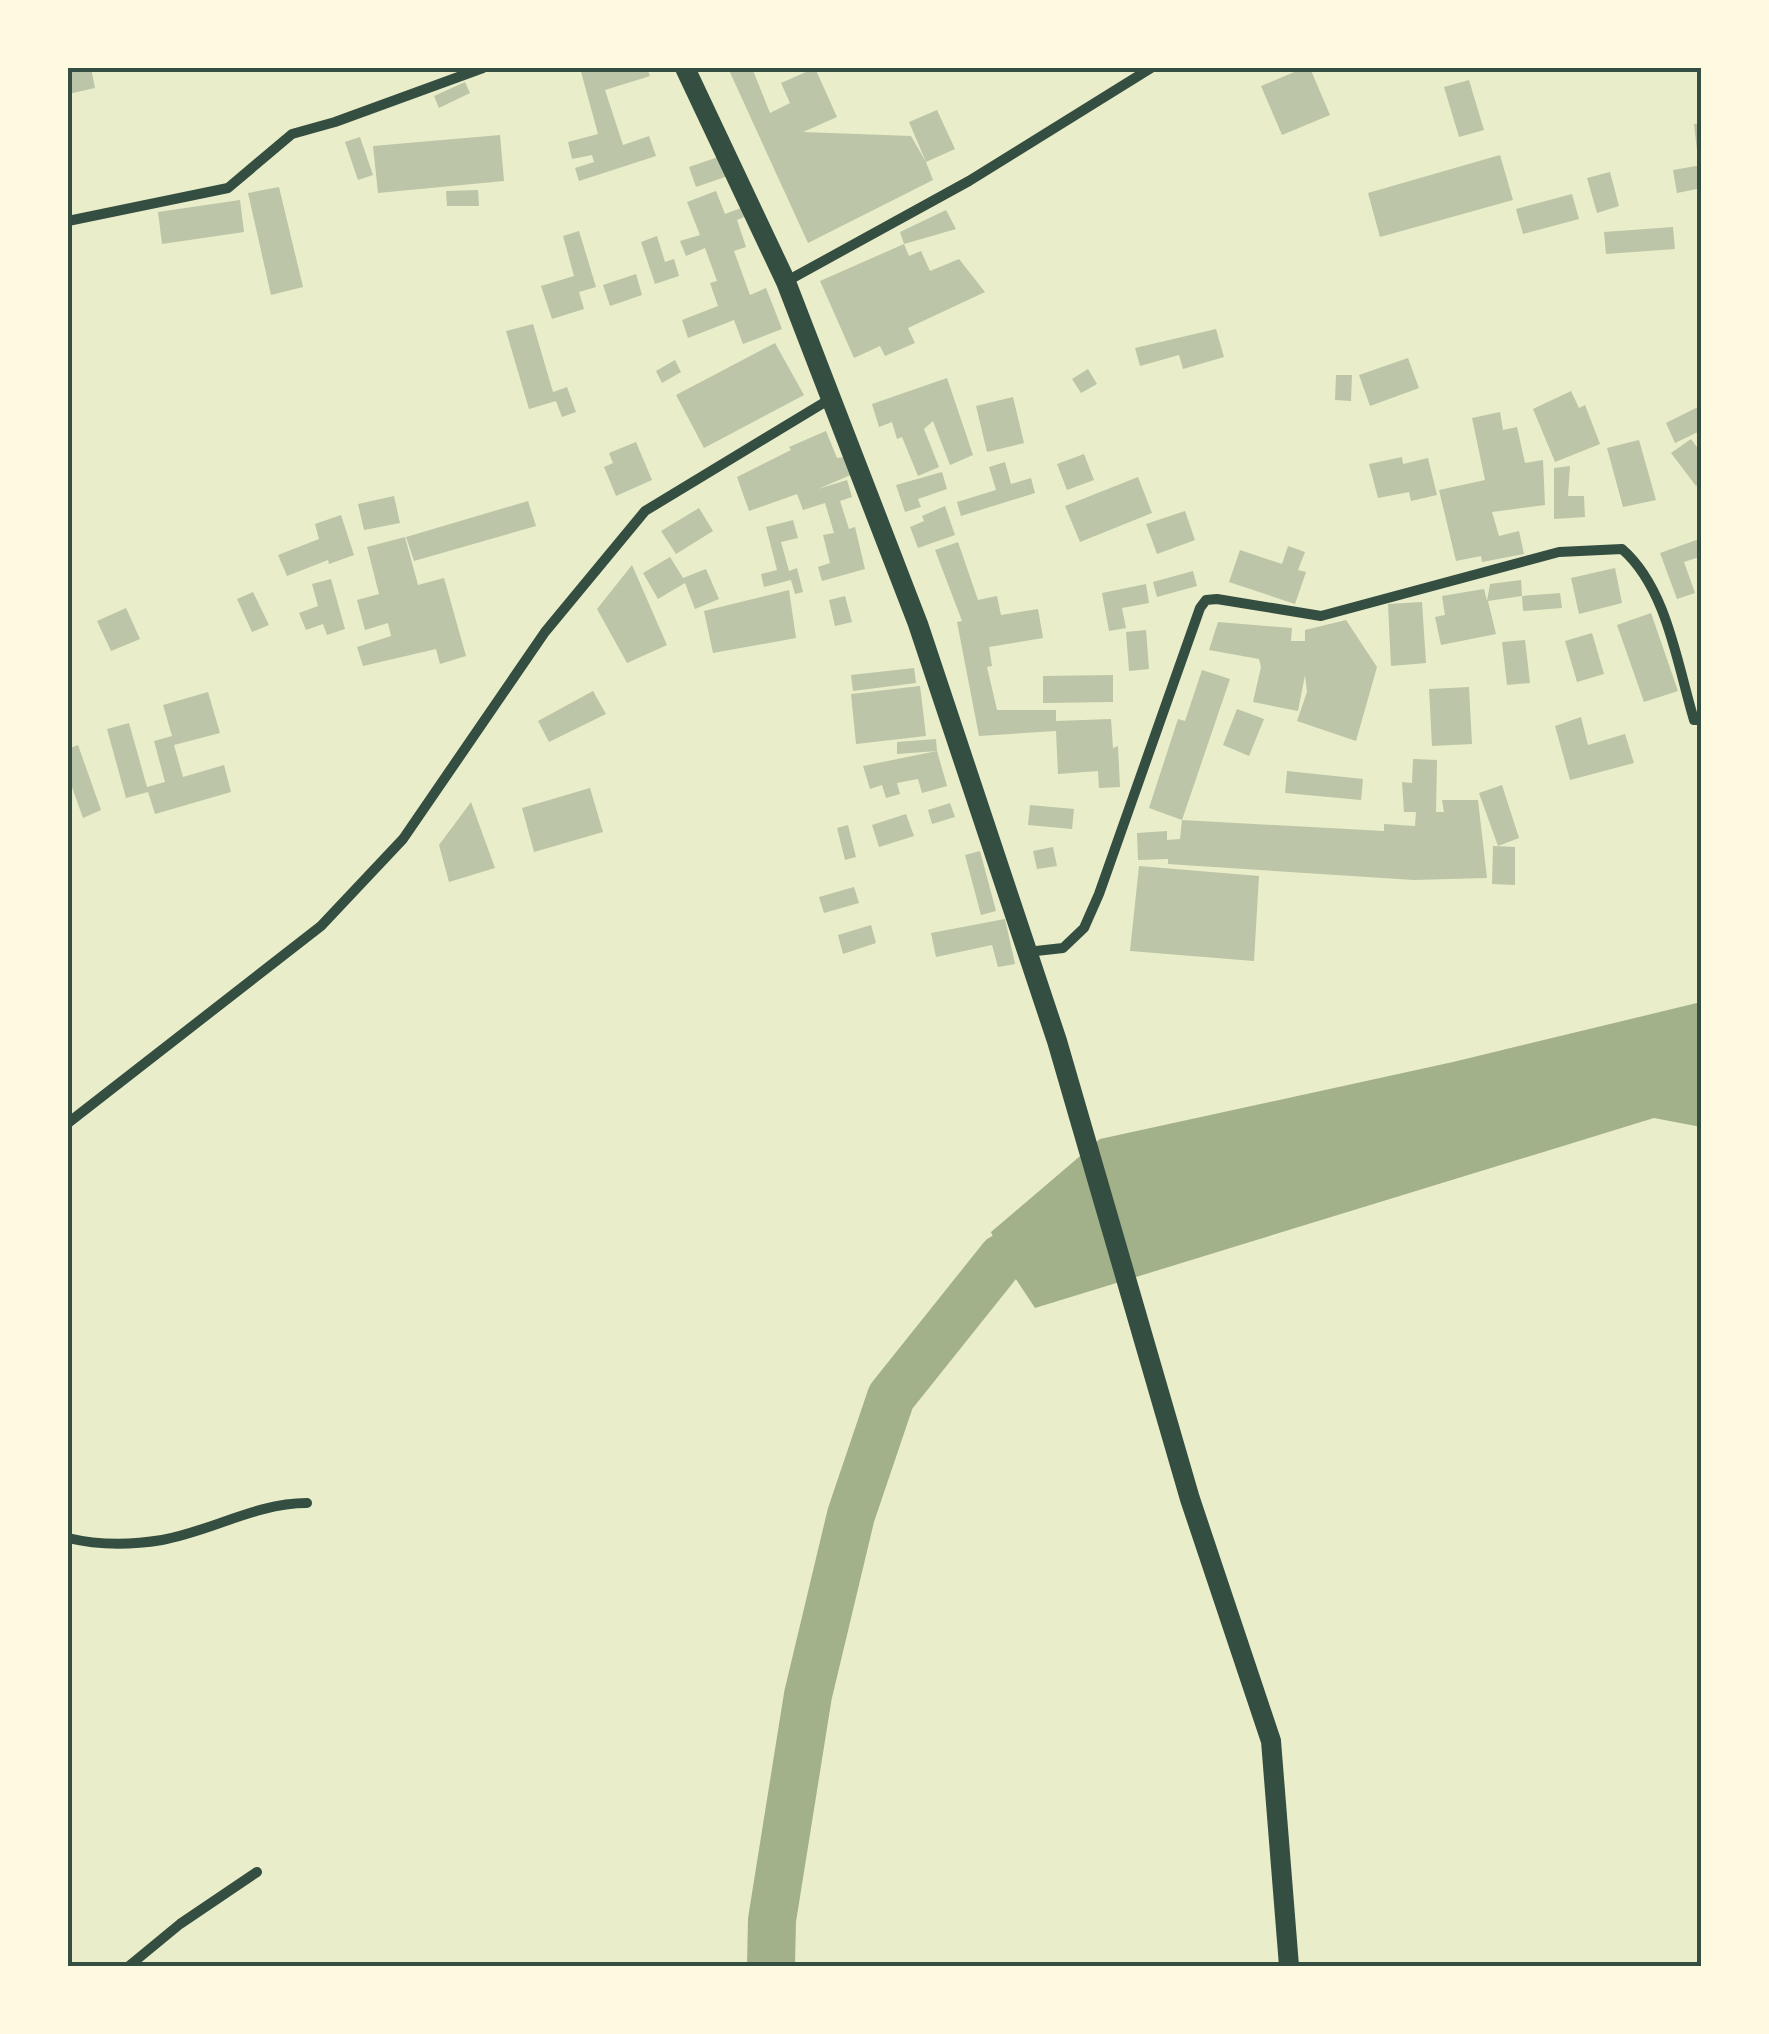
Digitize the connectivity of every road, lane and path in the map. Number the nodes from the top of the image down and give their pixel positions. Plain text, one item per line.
1 (483, 68) edge
2 (685, 68) edge
3 (1150, 68) edge
4 (68, 222) edge
5 (786, 282) junction
6 (831, 398) junction
7 (1702, 720) edge
8 (1026, 952) junction
9 (68, 1123) edge
10 (307, 1504) dead end
11 (68, 1538) edge
12 (256, 1872) dead end
13 (129, 1966) edge
14 (1289, 1966) edge

1 - 4 street
2 - 5 main road
3 - 5 street
5 - 6 main road
6 - 8 main road
6 - 9 street
7 - 8 street
8 - 14 main road
10 - 11 street
12 - 13 street

